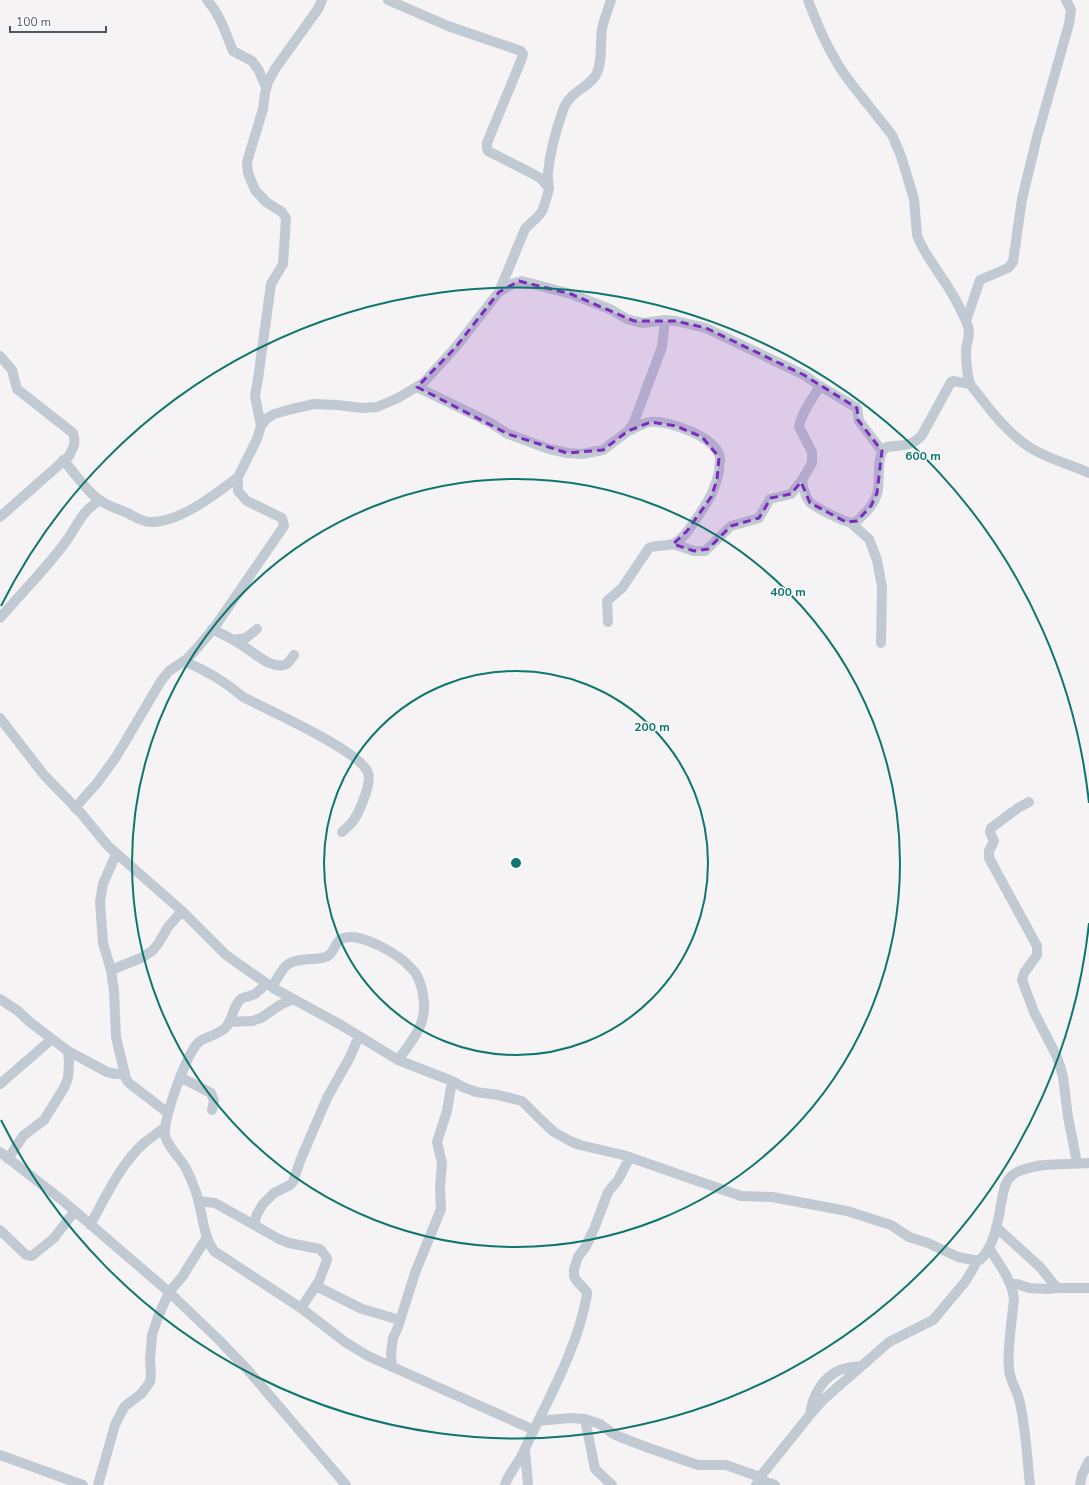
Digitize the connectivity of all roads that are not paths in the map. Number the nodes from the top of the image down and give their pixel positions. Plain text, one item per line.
1 (207, 0) edge
2 (322, 0) edge
3 (388, 0) edge
4 (611, 0) edge
5 (808, 0) edge
6 (1066, 0) edge
7 (266, 87) junction
8 (549, 188) junction
9 (499, 292) junction
10 (665, 320) junction
11 (966, 321) junction
12 (0, 356) edge
13 (970, 384) junction
14 (820, 386) junction
15 (417, 387) junction
16 (261, 426) junction
17 (628, 431) junction
18 (882, 451) junction
19 (63, 460) junction
20 (1089, 473) edge
21 (238, 477) junction
22 (802, 480) junction
23 (100, 500) junction
24 (0, 517) edge
25 (851, 523) junction
26 (673, 544) junction
27 (0, 618) edge
28 (608, 622) dead end
29 (212, 629) junction
30 (257, 629) dead end
31 (233, 640) junction
32 (881, 643) dead end
33 (294, 655) dead end
34 (184, 661) junction
35 (0, 718) edge
36 (1029, 802) dead end
37 (76, 808) junction
38 (342, 832) dead end
39 (116, 854) junction
40 (182, 911) junction
41 (111, 970) junction
42 (269, 985) junction
43 (0, 999) edge
44 (293, 999) junction
45 (229, 1022) junction
46 (359, 1036) junction
47 (52, 1039) junction
48 (68, 1051) junction
49 (398, 1060) junction
50 (125, 1073) junction
51 (180, 1077) junction
52 (452, 1081) junction
53 (0, 1084) edge
54 (212, 1110) dead end
55 (168, 1113) junction
56 (165, 1127) junction
57 (0, 1152) edge
58 (630, 1157) junction
59 (8, 1159) junction
60 (1089, 1163) edge
61 (1077, 1164) junction
62 (199, 1201) junction
63 (74, 1212) junction
64 (254, 1224) junction
65 (90, 1225) junction
66 (996, 1227) junction
67 (0, 1230) edge
68 (207, 1237) junction
69 (989, 1248) junction
70 (977, 1260) junction
71 (1010, 1284) junction
72 (316, 1286) junction
73 (1057, 1288) junction
74 (1089, 1288) edge
75 (169, 1292) junction
76 (302, 1308) junction
77 (400, 1320) junction
78 (392, 1367) junction
79 (585, 1419) junction
80 (536, 1425) junction
81 (525, 1448) junction
82 (0, 1455) edge
83 (1089, 1461) edge
84 (758, 1481) edge
85 (83, 1485) edge
86 (98, 1485) edge
87 (346, 1485) edge
88 (506, 1485) edge
89 (528, 1485) edge
90 (612, 1485) edge
91 (775, 1485) edge
92 (1030, 1485) edge
93 (1080, 1485) edge

1 - 7 street
2 - 7 street
3 - 8 street
4 - 8 street
5 - 11 street
6 - 11 street
7 - 16 street
8 - 9 street
9 - 10 street
9 - 15 street
10 - 14 street
10 - 17 street
11 - 13 street
12 - 19 street
13 - 18 street
13 - 20 street
14 - 18 street
14 - 22 street
15 - 16 street
15 - 17 street
16 - 21 street
17 - 26 street
18 - 25 street
19 - 23 street
19 - 24 street
21 - 23 street
21 - 29 street
22 - 25 street
22 - 26 street
23 - 27 street
25 - 32 street
26 - 28 street
29 - 31 street
29 - 34 street
30 - 31 street
31 - 33 street
34 - 37 street
34 - 38 street
35 - 37 street
36 - 61 street
37 - 39 street
39 - 40 street
39 - 41 street
40 - 41 street
40 - 42 street
41 - 50 street
42 - 44 street
42 - 45 street
42 - 49 street
43 - 47 street
44 - 45 street
44 - 46 street
45 - 51 street
46 - 49 street
46 - 64 street
47 - 48 street
47 - 53 street
48 - 50 street
48 - 59 street
49 - 52 street
50 - 55 street
51 - 54 street
51 - 55 street
52 - 58 street
52 - 77 street
55 - 56 street
56 - 62 street
56 - 65 street
57 - 59 street
58 - 70 street
58 - 80 street
59 - 63 street
60 - 61 street
61 - 66 street
62 - 64 street
62 - 68 street
63 - 65 street
63 - 67 street
64 - 72 street
65 - 75 street
66 - 69 street
66 - 73 street
68 - 75 street
68 - 76 street
69 - 70 street
69 - 71 street
70 - 84 street
71 - 73 street
71 - 92 street
72 - 76 street
72 - 77 street
73 - 74 street
75 - 86 street
75 - 87 street
76 - 78 street
77 - 78 street
78 - 80 street
79 - 80 street
79 - 84 street
79 - 90 street
80 - 81 street
81 - 88 street
81 - 89 street
82 - 85 street
83 - 93 street
84 - 91 street

